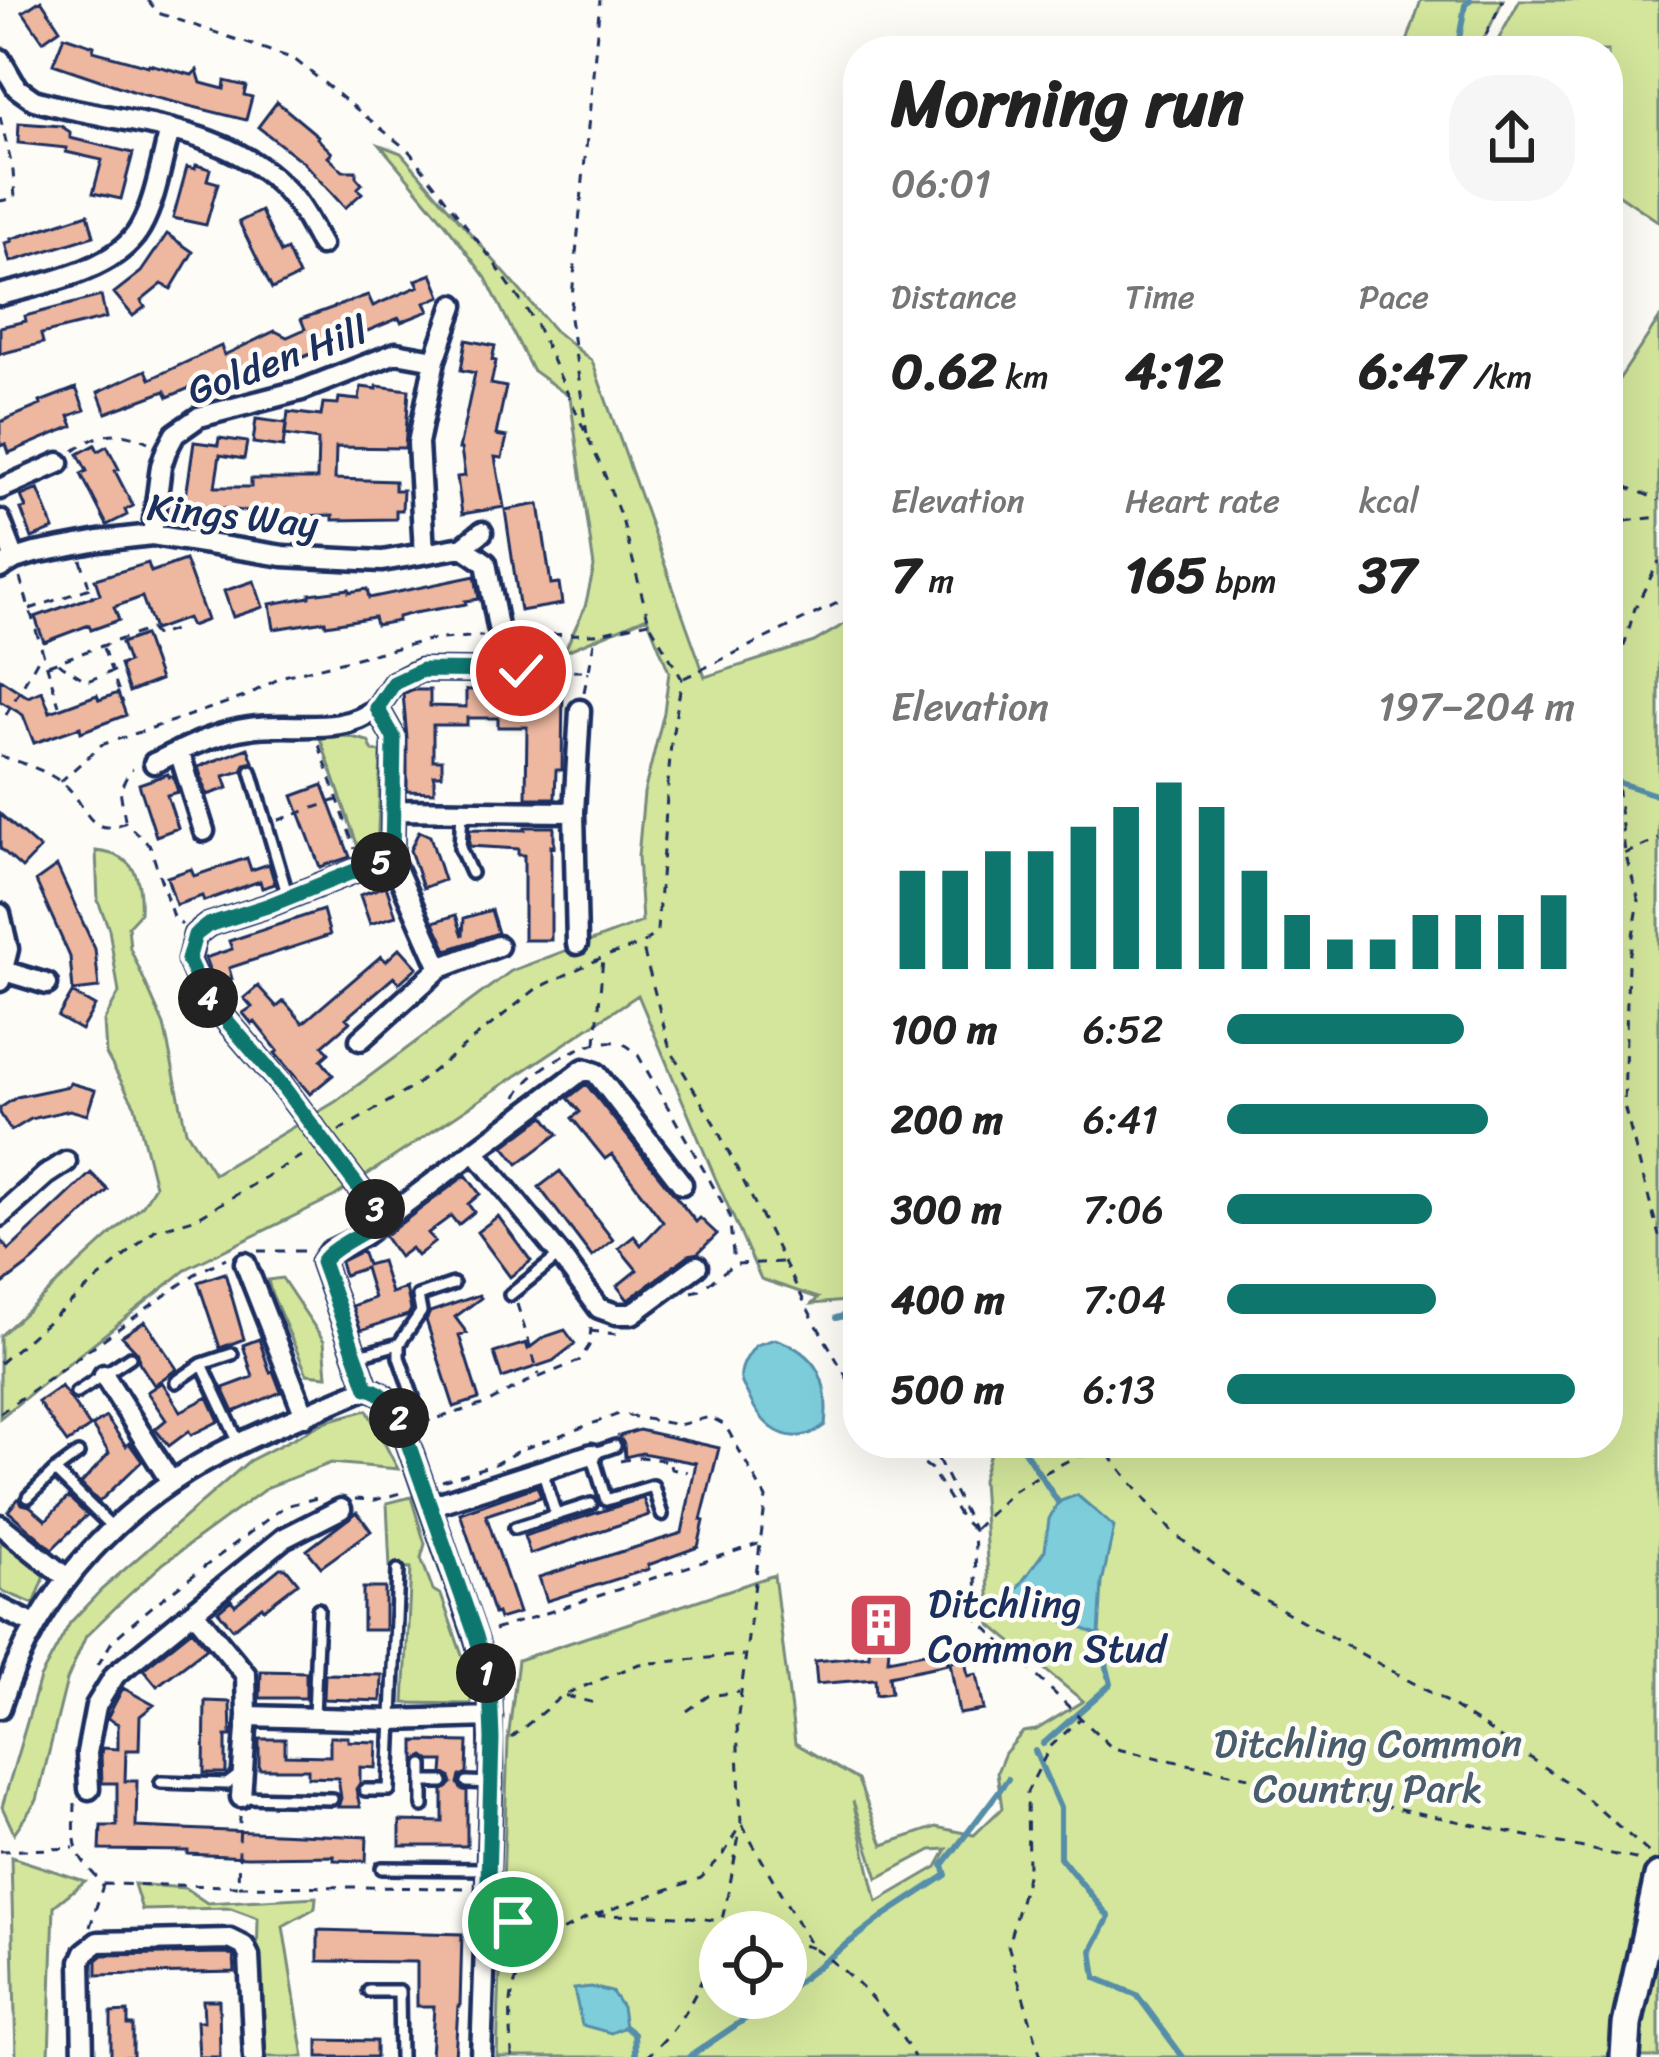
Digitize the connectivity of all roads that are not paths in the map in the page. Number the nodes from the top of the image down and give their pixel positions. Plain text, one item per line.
1 (0, 59) edge
2 (17, 88) junction
3 (0, 101) edge
4 (170, 130) junction
5 (321, 245) dead end
6 (0, 296) edge
7 (454, 305) dead end
8 (435, 360) junction
9 (59, 463) road end
10 (0, 489) edge
11 (0, 520) edge
12 (482, 532) dead end
13 (152, 535) junction
14 (463, 547) junction
15 (424, 553) junction
16 (8, 563) edge
17 (498, 627) dead end
18 (521, 671) road end
19 (377, 708) junction
20 (580, 710) road end
21 (179, 752) junction
22 (154, 764) road end
23 (251, 771) dead end
24 (393, 810) junction
25 (462, 811) junction
26 (574, 812) junction
27 (204, 831) dead end
28 (392, 859) junction
29 (471, 873) dead end
30 (288, 897) junction
31 (0, 914) edge
32 (577, 944) dead end
33 (498, 946) dead end
34 (440, 968) junction
35 (2, 976) edge
36 (47, 984) dead end
37 (360, 1040) dead end
38 (475, 1152) junction
39 (31, 1160) dead end
40 (67, 1162) dead end
41 (46, 1175) junction
42 (682, 1184) dead end
43 (0, 1216) edge
44 (383, 1220) junction
45 (247, 1255) road end
46 (560, 1255) junction
47 (697, 1266) dead end
48 (453, 1284) dead end
49 (512, 1293) road end
50 (399, 1344) junction
51 (232, 1354) dead end
52 (356, 1356) junction
53 (130, 1357) dead end
54 (202, 1364) junction
55 (104, 1375) junction
56 (176, 1382) dead end
57 (367, 1388) junction
58 (76, 1394) dead end
59 (393, 1405) junction
60 (305, 1416) junction
61 (239, 1443) junction
62 (615, 1446) road end
63 (78, 1454) dead end
64 (592, 1454) junction
65 (542, 1470) junction
66 (55, 1471) junction
67 (171, 1482) junction
68 (28, 1498) dead end
69 (591, 1504) dead end
70 (430, 1507) junction
71 (341, 1509) dead end
72 (662, 1515) dead end
73 (556, 1516) junction
74 (0, 1525) edge
75 (112, 1527) junction
76 (515, 1528) dead end
77 (398, 1570) dead end
78 (67, 1578) junction
79 (0, 1608) edge
80 (318, 1609) dead end
81 (194, 1612) junction
82 (35, 1625) junction
83 (0, 1708) edge
84 (247, 1716) junction
85 (314, 1717) junction
86 (491, 1717) junction
87 (392, 1720) junction
88 (424, 1765) dead end
89 (243, 1773) junction
90 (161, 1782) dead end
91 (424, 1782) junction
92 (443, 1782) dead end
93 (467, 1783) dead end
94 (491, 1783) junction
95 (365, 1790) dead end
96 (82, 1795) road end
97 (241, 1797) joint
98 (332, 1799) dead end
99 (423, 1806) dead end
100 (382, 1868) dead end
101 (1659, 1877) edge
102 (487, 1878) junction
103 (369, 1991) dead end
104 (83, 2057) edge
105 (254, 2057) edge
106 (400, 2057) edge
107 (481, 2057) edge
108 (1625, 2057) edge

1 - 2 street
2 - 3 street
2 - 4 street
4 - 5 street
4 - 6 street
7 - 8 street
8 - 13 street, Golden Hill
8 - 15 street
9 - 10 street
11 - 16 street
12 - 14 street, Kings Way
13 - 15 street, Kings Way
13 - 16 street, Kings Way
14 - 15 street, Kings Way
14 - 17 street
18 - 19 street
19 - 21 street
19 - 24 street
20 - 26 street
21 - 22 street
21 - 27 street
23 - 30 lane
24 - 25 street
24 - 28 street
25 - 26 street
25 - 29 lane
26 - 32 street
28 - 30 street
28 - 34 street
30 - 44 street
31 - 35 street
33 - 34 street
34 - 37 street
35 - 36 street
38 - 42 street
38 - 44 street
38 - 46 street
39 - 41 street
40 - 41 street
41 - 43 street
44 - 52 street
45 - 60 street
46 - 47 street
46 - 49 lane
48 - 50 lane
50 - 52 lane
50 - 59 lane
51 - 54 lane
52 - 57 street
53 - 55 lane
54 - 56 lane
54 - 61 lane
55 - 58 lane
55 - 67 street
57 - 59 street
57 - 60 street
59 - 70 street
60 - 61 street
61 - 67 street
62 - 64 lane
63 - 66 lane
64 - 65 street
64 - 72 lane
65 - 70 street
65 - 73 lane
66 - 68 lane
66 - 75 lane
67 - 75 street
69 - 73 lane
70 - 86 street
71 - 81 street
73 - 76 lane
74 - 78 street
75 - 78 street
77 - 87 lane
78 - 82 street
79 - 82 street
80 - 85 lane
81 - 84 street
81 - 96 street
82 - 83 street
84 - 85 street
84 - 89 street
85 - 87 street
86 - 87 street
86 - 94 street
87 - 95 lane
88 - 91 lane
89 - 90 lane
89 - 97 street
91 - 92 lane
91 - 99 lane
93 - 94 lane
94 - 102 street
97 - 98 lane
100 - 102 lane
101 - 108 main road
102 - 107 street
103 - 106 lane
104 - 105 street

